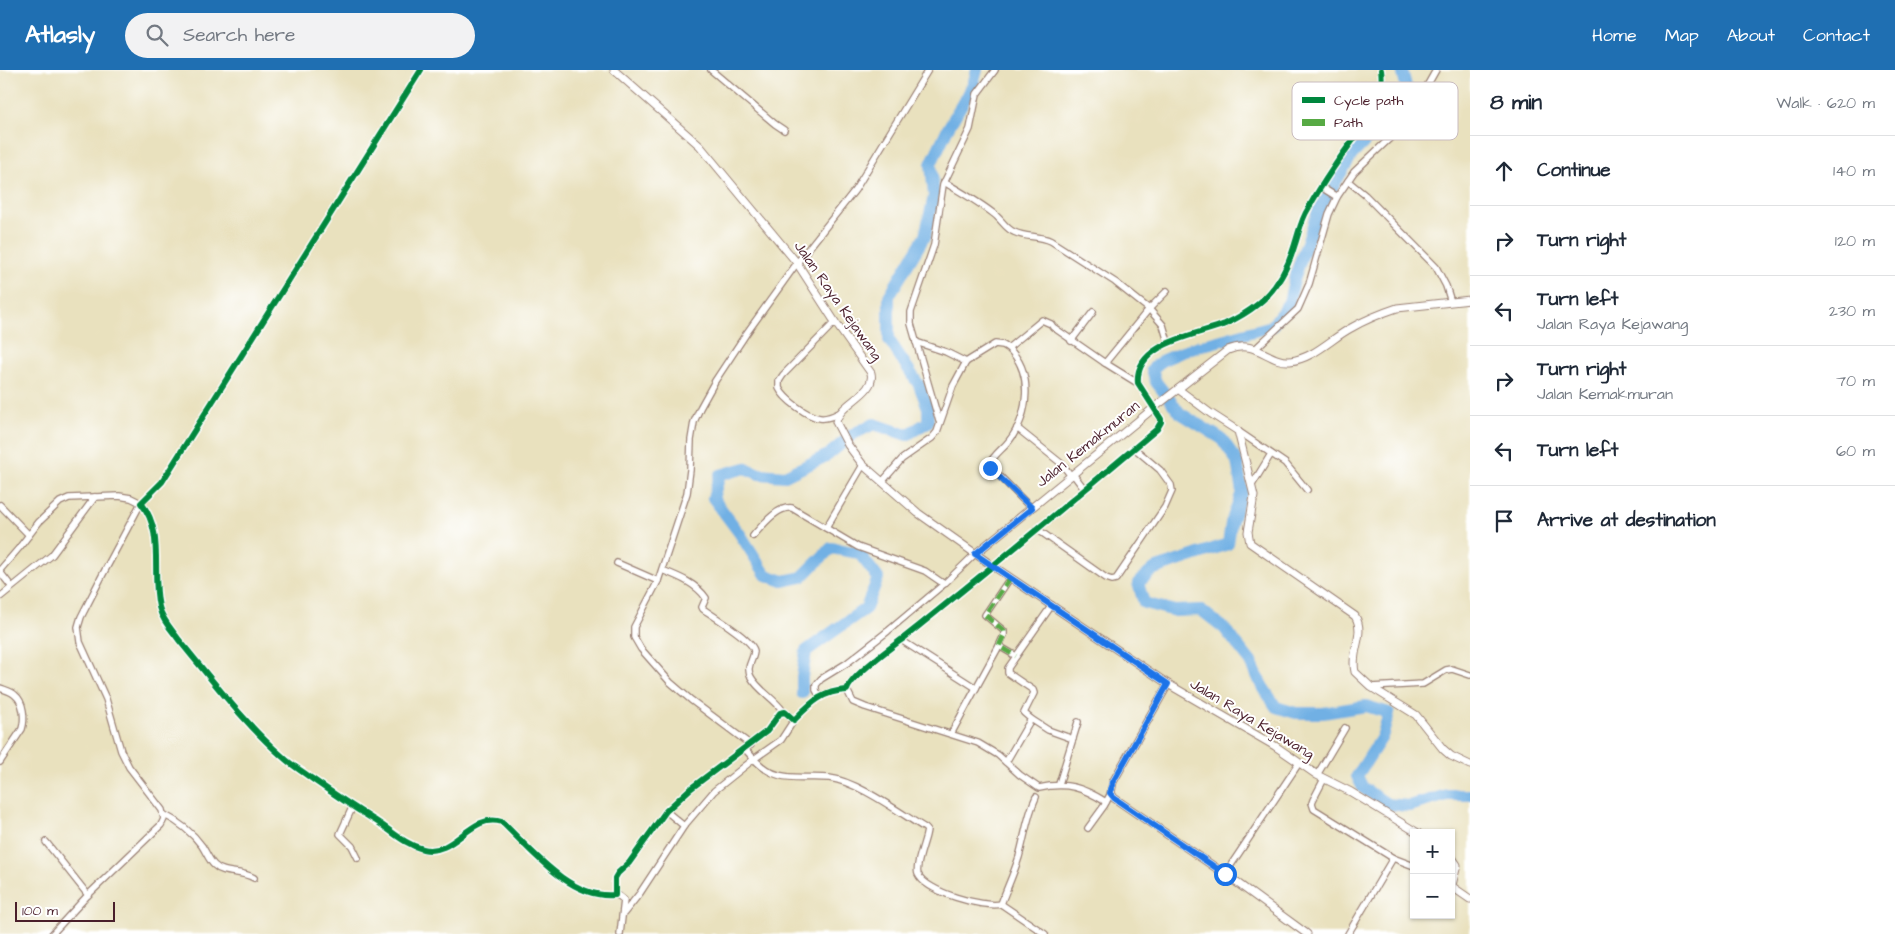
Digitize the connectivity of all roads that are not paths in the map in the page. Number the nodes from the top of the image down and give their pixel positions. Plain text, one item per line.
1 (421, 70) edge
2 (614, 70) edge
3 (711, 70) edge
4 (928, 70) edge
5 (995, 70) edge
6 (1436, 70) edge
7 (1429, 82) edge
8 (784, 130) dead end
9 (1355, 140) edge
10 (1388, 140) edge
11 (1348, 181) junction
12 (944, 182) junction
13 (1323, 188) junction
14 (1335, 196) junction
15 (797, 263) junction
16 (1167, 291) dead end
17 (1470, 300) edge
18 (1451, 302) junction
19 (1149, 308) junction
20 (1093, 312) dead end
21 (834, 322) junction
22 (1071, 341) junction
23 (916, 342) junction
24 (1168, 342) junction
25 (1008, 348) junction
26 (1255, 349) junction
27 (966, 362) junction
28 (1106, 363) junction
29 (1139, 384) junction
30 (1178, 389) junction
31 (1154, 407) junction
32 (839, 414) junction
33 (939, 421) junction
34 (1017, 428) junction
35 (1238, 431) junction
36 (1134, 448) junction
37 (1271, 454) junction
38 (863, 465) junction
39 (1073, 475) junction
40 (882, 482) junction
41 (1252, 485) junction
42 (1084, 488) junction
43 (1307, 490) dead end
44 (95, 497) junction
45 (141, 503) junction
46 (0, 505) edge
47 (1032, 508) junction
48 (826, 528) junction
49 (1036, 529) junction
50 (27, 533) junction
51 (753, 536) dead end
52 (976, 554) junction
53 (617, 563) dead end
54 (992, 566) junction
55 (662, 570) junction
56 (0, 571) edge
57 (1010, 578) junction
58 (656, 580) junction
59 (944, 584) junction
60 (12, 586) junction
61 (0, 598) edge
62 (1052, 605) junction
63 (902, 640) junction
64 (999, 646) junction
65 (1016, 656) junction
66 (1470, 675) edge
67 (1168, 684) junction
68 (1371, 687) junction
69 (0, 688) edge
70 (976, 688) junction
71 (847, 690) junction
72 (819, 697) junction
73 (782, 711) junction
74 (1031, 719) junction
75 (794, 720) junction
76 (1078, 722) dead end
77 (1345, 728) dead end
78 (951, 734) junction
79 (1073, 739) junction
80 (748, 749) junction
81 (753, 759) junction
82 (0, 762) edge
83 (1006, 762) junction
84 (1299, 763) junction
85 (1470, 765) edge
86 (1317, 775) junction
87 (1324, 779) junction
88 (1059, 784) junction
89 (1110, 793) junction
90 (1036, 797) dead end
91 (1106, 802) junction
92 (352, 808) junction
93 (668, 813) junction
94 (164, 814) junction
95 (682, 824) junction
96 (1088, 828) dead end
97 (1411, 829) edge
98 (46, 842) dead end
99 (358, 858) dead end
100 (1393, 858) junction
101 (1410, 864) edge
102 (1225, 874) junction
103 (254, 878) dead end
104 (1455, 889) edge
105 (615, 892) junction
106 (88, 895) junction
107 (1470, 899) edge
108 (1001, 904) junction
109 (624, 914) junction
110 (52, 934) edge
111 (620, 934) edge
112 (1045, 934) edge
113 (1306, 934) edge
114 (1348, 934) edge

1 - 45 street
2 - 15 street, Jalan Raya Kejawang
3 - 8 street
4 - 15 street
5 - 12 street
6 - 7 street
9 - 13 street
10 - 11 street
11 - 14 street
11 - 18 street
12 - 19 street
12 - 23 street
13 - 14 street
13 - 24 street
14 - 26 street
15 - 21 street, Jalan Raya Kejawang
15 - 55 street
16 - 19 street
17 - 18 street, Jalan Kemakmuran
18 - 26 street, Jalan Kemakmuran
19 - 24 street
19 - 28 street
20 - 22 street
21 - 32 street, Jalan Raya Kejawang
21 - 32 street
22 - 25 street
22 - 28 street
23 - 27 street
23 - 33 street
24 - 29 street
25 - 27 street
25 - 34 street
26 - 30 street, Jalan Kemakmuran
27 - 33 street
28 - 29 street
29 - 31 street
30 - 31 street, Jalan Kemakmuran
30 - 35 street
31 - 36 street
31 - 39 street, Jalan Kemakmuran
32 - 38 street, Jalan Raya Kejawang
33 - 40 street
34 - 39 street
34 - 47 street
35 - 37 street
35 - 41 street
36 - 42 street
36 - 49 street
37 - 41 street
37 - 43 street
38 - 40 street, Jalan Raya Kejawang
38 - 48 street
39 - 42 street
39 - 47 street, Jalan Kemakmuran
40 - 52 street, Jalan Raya Kejawang
41 - 68 street
42 - 49 street
44 - 45 street
44 - 50 street
44 - 60 street
45 - 92 street
45 - 94 street
46 - 50 street
47 - 52 street, Jalan Kemakmuran
48 - 51 street
48 - 59 street
49 - 54 street
50 - 56 street
52 - 54 street, Jalan Raya Kejawang
52 - 59 street
53 - 58 street
54 - 57 street, Jalan Raya Kejawang
54 - 63 street
55 - 58 street
55 - 73 street
56 - 60 street
57 - 62 street, Jalan Raya Kejawang
57 - 64 street
58 - 80 street
59 - 72 street
60 - 61 street
62 - 65 street
62 - 67 street, Jalan Raya Kejawang
63 - 70 street
63 - 71 street
64 - 65 street
64 - 70 street
65 - 74 street
66 - 68 street
67 - 84 street, Jalan Raya Kejawang
67 - 89 street
68 - 85 street
69 - 82 street
70 - 78 street
71 - 72 street
71 - 78 street
72 - 75 street
73 - 75 street
73 - 80 street
74 - 79 street
74 - 83 street
75 - 81 street
76 - 79 street
77 - 86 street
78 - 83 street
79 - 88 street
80 - 81 street
80 - 93 street
81 - 95 street
81 - 108 street
83 - 88 street
84 - 86 street, Jalan Raya Kejawang
84 - 102 street
86 - 87 street, Jalan Raya Kejawang
87 - 97 street, Jalan Raya Kejawang
87 - 100 street
88 - 91 street
89 - 91 street
89 - 102 street
90 - 108 street
91 - 96 street
92 - 99 street
92 - 105 street
93 - 95 street
93 - 105 street
94 - 103 street
94 - 106 street
95 - 109 street
98 - 106 street
100 - 101 street
100 - 114 street
102 - 113 street
104 - 107 street
105 - 109 street
106 - 110 street
108 - 112 street
109 - 111 street

